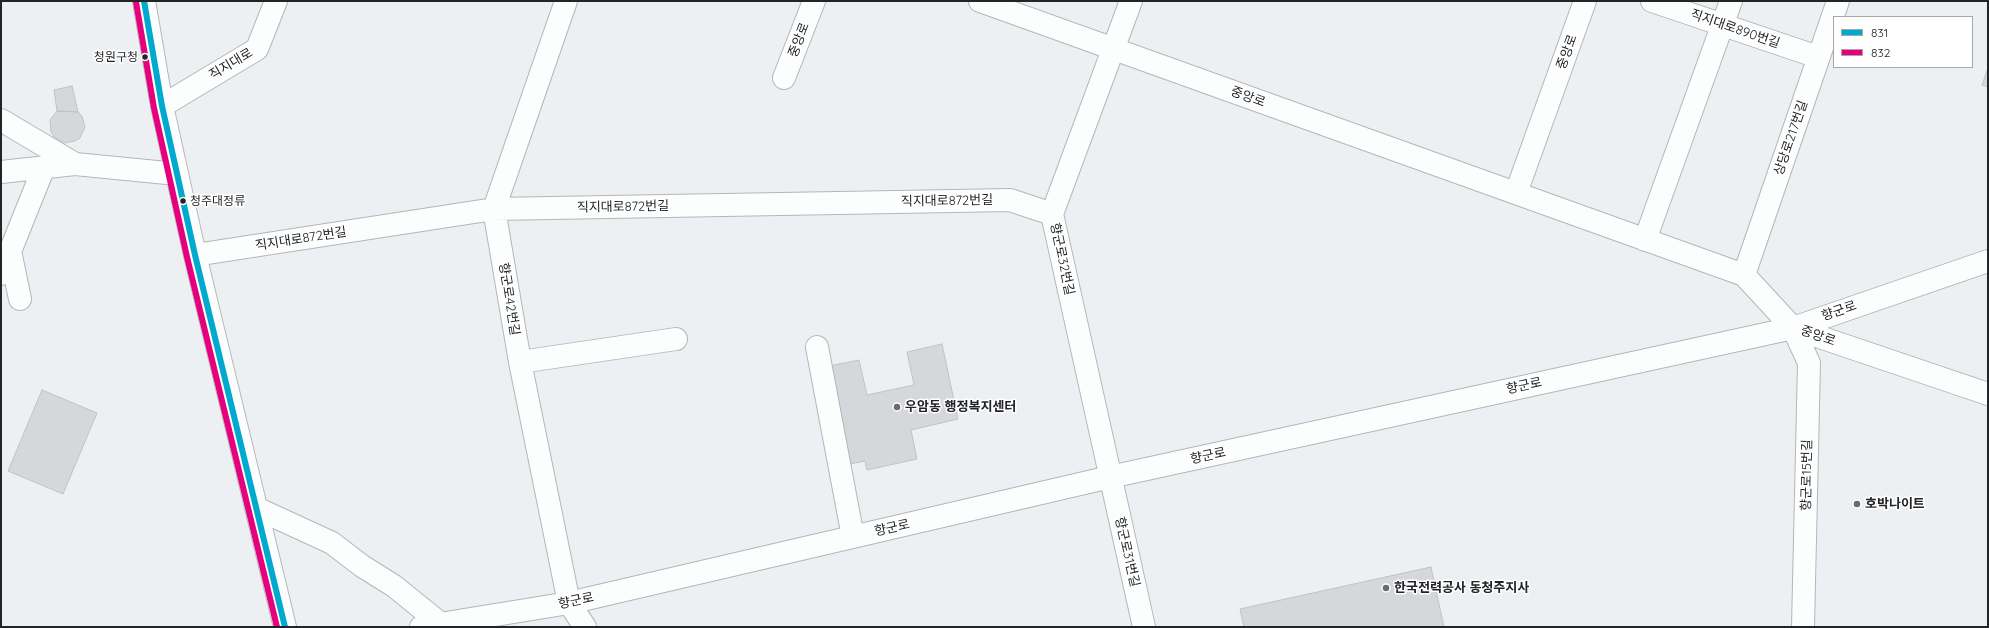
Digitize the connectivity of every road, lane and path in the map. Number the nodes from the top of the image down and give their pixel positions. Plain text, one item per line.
1 (144, 1) edge
2 (276, 1) edge
3 (566, 1) edge
4 (814, 1) edge
5 (980, 1) edge
6 (1131, 1) edge
7 (1585, 1) edge
8 (1652, 1) edge
9 (1731, 1) edge
10 (1838, 1) edge
11 (1723, 25) junction
12 (1113, 48) junction
13 (1818, 58) junction
14 (784, 78) dead end
15 (162, 106) junction
16 (1, 120) edge
17 (75, 164) junction
18 (44, 167) junction
19 (1, 172) edge
20 (177, 174) junction
21 (1516, 193) junction
22 (494, 209) junction
23 (1052, 214) junction
24 (1645, 240) junction
25 (10, 251) junction
26 (195, 255) junction
27 (1988, 261) edge
28 (1, 274) edge
29 (1744, 275) junction
30 (20, 299) dead end
31 (1793, 328) junction
32 (676, 339) dead end
33 (817, 348) dead end
34 (520, 362) junction
35 (1988, 394) edge
36 (1110, 477) junction
37 (256, 508) junction
38 (853, 537) junction
39 (569, 603) junction
40 (434, 626) edge
41 (285, 627) edge
42 (585, 627) edge
43 (1144, 627) edge
44 (1803, 627) edge

1 - 15 street
2 - 15 street, 직지대로
3 - 22 street, 향군로42번길
4 - 14 street, 중앙로
5 - 12 street, 중앙로
6 - 12 street, 향군로32번길
7 - 21 street, 중앙로
8 - 11 street, 직지대로890번길
9 - 11 street
10 - 13 street, 상당로217번길
11 - 13 street, 직지대로890번길
11 - 24 street
12 - 21 street, 중앙로
12 - 23 street, 향군로32번길
13 - 29 street, 상당로217번길
15 - 20 street
16 - 17 street
17 - 18 street
17 - 20 street
18 - 19 street
18 - 25 street
20 - 26 street
21 - 24 street, 중앙로
22 - 23 street, 직지대로872번길
22 - 26 street, 직지대로872번길
22 - 34 street, 향군로42번길
23 - 36 street, 향군로32번길
24 - 29 street, 중앙로
25 - 28 street
25 - 30 street
26 - 37 street
27 - 31 street, 향군로
29 - 31 street, 중앙로
31 - 35 street, 중앙로
31 - 36 street, 향군로
31 - 44 street, 향군로15번길
32 - 34 street
33 - 38 street
34 - 39 street, 향군로42번길
36 - 38 street, 향군로
36 - 43 street, 향군로31번길
37 - 40 street
37 - 41 street
38 - 39 street, 향군로
39 - 40 street, 향군로
39 - 42 street

